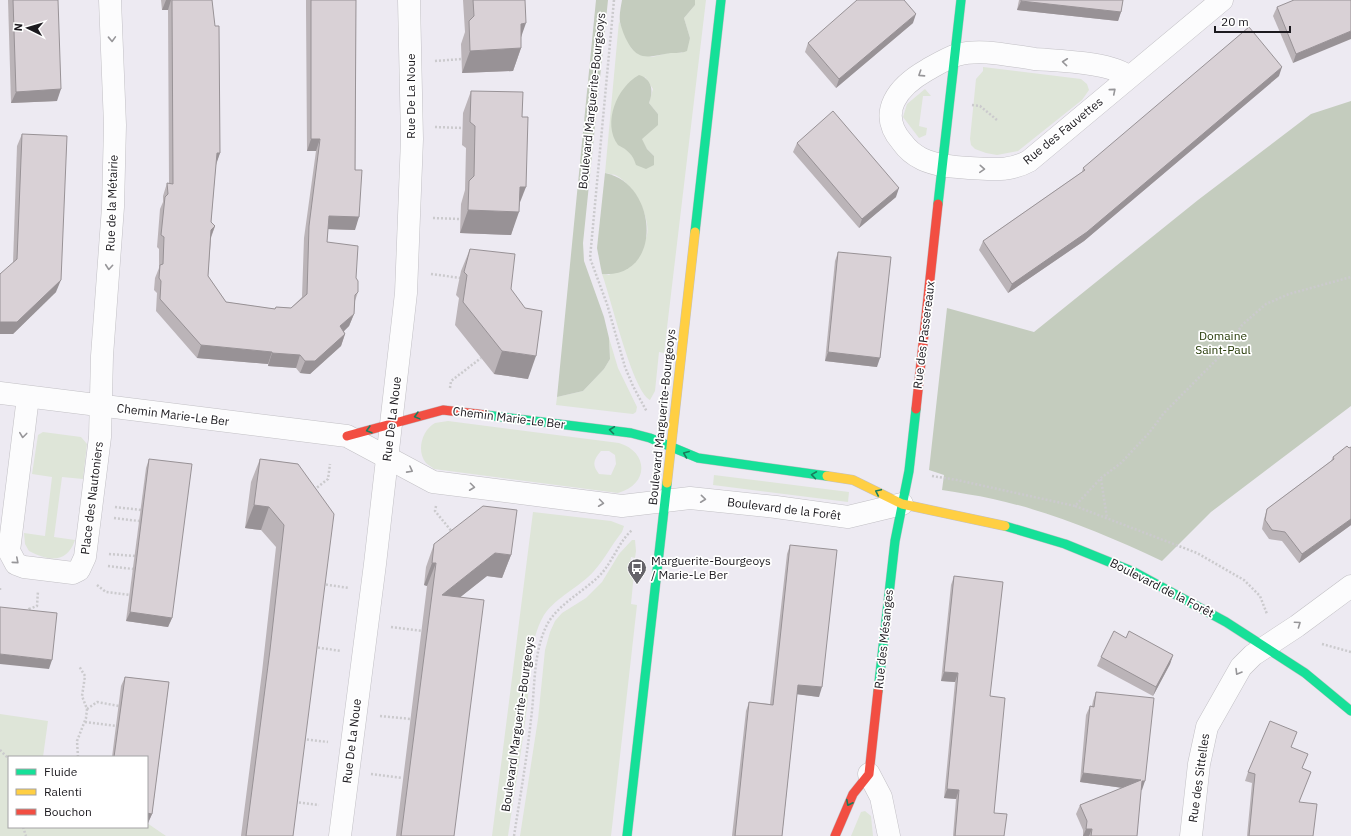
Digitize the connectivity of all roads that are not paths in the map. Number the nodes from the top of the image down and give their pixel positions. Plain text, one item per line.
1 (110, 0) edge
2 (409, 0) edge
3 (721, 0) edge
4 (961, 0) edge
5 (1222, 0) edge
6 (955, 55) junction
7 (1129, 77) junction
8 (943, 165) junction
9 (0, 393) edge
10 (28, 397) junction
11 (101, 406) junction
12 (391, 423) junction
13 (347, 436) junction
14 (671, 448) junction
15 (388, 458) junction
16 (665, 501) junction
17 (902, 504) junction
18 (1351, 586) edge
19 (1266, 646) junction
20 (1351, 711) edge
21 (869, 774) junction
22 (340, 836) edge
23 (627, 836) edge
24 (835, 836) edge
25 (889, 836) edge
26 (1191, 836) edge

1 -> 11 street, Rue de la Métairie
2 - 12 street, Rue De La Noue
3 - 14 street, Boulevard Marguerite-Bourgeoys
4 - 6 street, Rue des Passereaux
5 - 7 street, Rue des Fauvettes
7 -> 6 street
6 - 8 street, Rue des Passereaux
6 -> 8 street
8 -> 7 street, Rue des Fauvettes
8 - 17 street, Rue des Passereaux
9 - 10 street, Chemin Marie-Le Ber
10 - 11 street, Chemin Marie-Le Ber
10 -> 11 street, Place des Nautoniers
11 - 13 street, Chemin Marie-Le Ber
12 -> 13 street, Chemin Marie-Le Ber
14 -> 12 street, Chemin Marie-Le Ber
12 - 15 street, Rue De La Noue
13 - 15 street, Chemin Marie-Le Ber
14 - 16 street, Boulevard Marguerite-Bourgeoys
17 -> 14 street, Boulevard de la Forêt
15 -> 16 street, Chemin Marie-Le Ber
15 - 22 street, Rue De La Noue
16 -> 17 street, Boulevard de la Forêt
16 - 23 street, Boulevard Marguerite-Bourgeoys
17 - 19 street, Boulevard de la Forêt
17 - 21 street, Rue des Mésanges
19 -> 18 street, Rue des Sittelles
19 - 20 street, Boulevard de la Forêt
19 -> 26 street, Rue des Sittelles
21 -> 24 street
21 - 25 street

